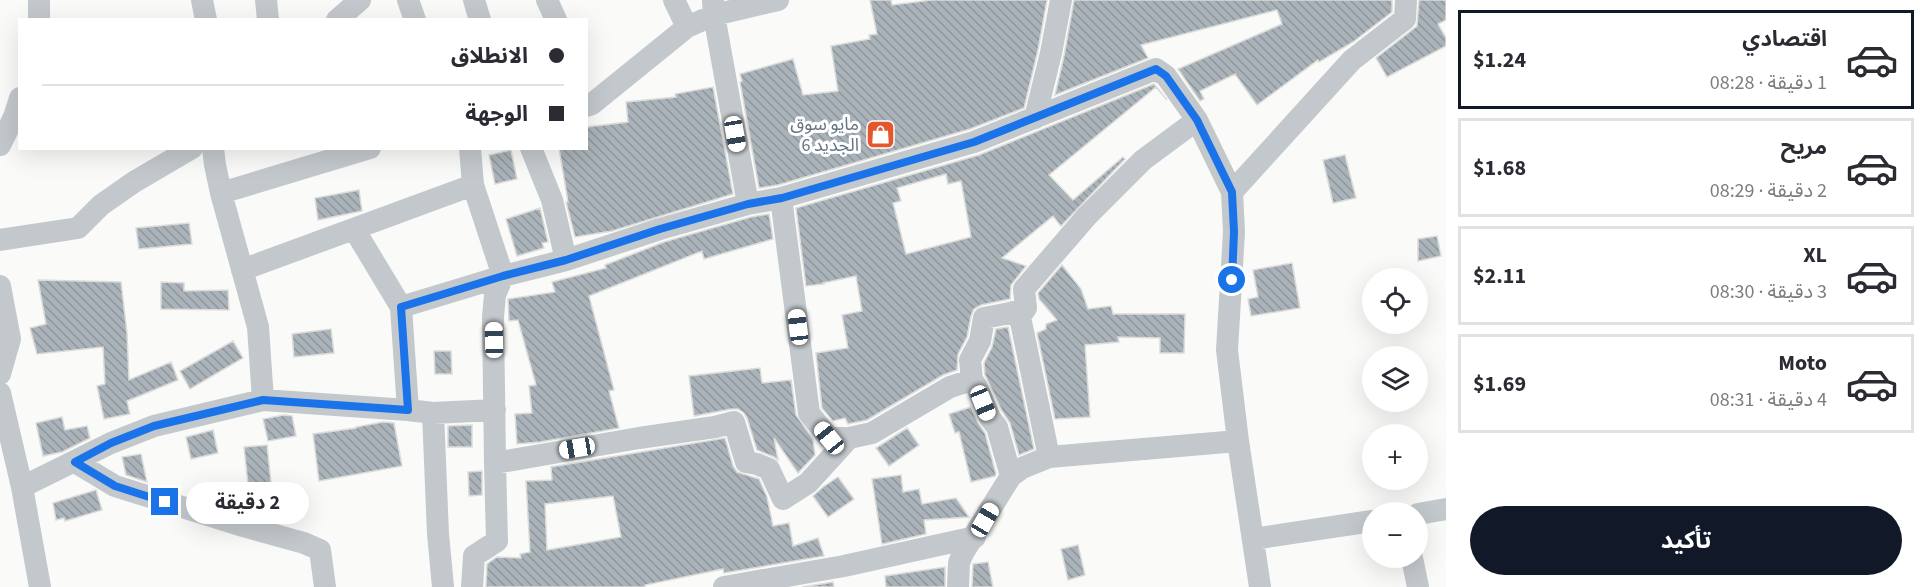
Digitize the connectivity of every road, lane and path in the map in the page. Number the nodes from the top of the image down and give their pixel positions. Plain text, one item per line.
1 (39, 0) edge
2 (202, 0) edge
3 (266, 0) edge
4 (360, 0) edge
5 (408, 0) edge
6 (547, 0) edge
7 (674, 0) edge
8 (778, 0) edge
9 (1061, 0) edge
10 (1406, 0) edge
11 (714, 8) edge
12 (39, 18) edge
13 (206, 18) edge
14 (268, 18) edge
15 (339, 18) edge
16 (414, 18) edge
17 (555, 18) edge
18 (687, 27) junction
19 (588, 101) edge
20 (18, 104) edge
21 (1035, 118) junction
22 (1197, 120) junction
23 (0, 145) edge
24 (189, 150) edge
25 (213, 150) edge
26 (363, 150) edge
27 (470, 150) edge
28 (532, 150) edge
29 (473, 185) junction
30 (1232, 192) junction
31 (221, 193) junction
32 (782, 198) junction
33 (748, 204) junction
34 (354, 229) junction
35 (0, 240) edge
36 (566, 260) junction
37 (242, 270) junction
38 (503, 276) junction
39 (0, 286) edge
40 (401, 307) junction
41 (1026, 308) junction
42 (0, 374) edge
43 (972, 380) junction
44 (0, 393) edge
45 (263, 400) junction
46 (408, 410) junction
47 (495, 410) junction
48 (433, 413) junction
49 (849, 438) junction
50 (1238, 441) junction
51 (1050, 457) junction
52 (75, 462) junction
53 (495, 463) junction
54 (1011, 476) junction
55 (22, 487) junction
56 (1446, 509) edge
57 (1428, 512) edge
58 (1362, 523) edge
59 (975, 537) junction
60 (1253, 539) junction
61 (1414, 568) edge
62 (845, 576) edge
63 (40, 587) edge
64 (325, 587) edge
65 (443, 587) edge
66 (472, 587) edge
67 (724, 587) edge
68 (958, 587) edge
69 (1260, 587) edge
70 (1418, 587) edge

1 - 12 street
2 - 13 street
3 - 14 street
4 - 15 street
5 - 16 street
6 - 17 street
7 - 18 street
8 - 11 street
9 - 21 street
10 - 30 street
11 - 18 street
11 - 33 street
18 - 19 street
20 - 23 street
21 - 22 street
21 - 32 street
22 - 30 street
22 - 41 street
24 - 35 street
25 - 31 street
26 - 31 street
27 - 29 street
28 - 36 street
29 - 34 street
29 - 38 street
30 - 50 street
31 - 37 street
32 - 33 street
32 - 49 street
33 - 36 street
34 - 37 street
34 - 40 street
36 - 38 street
37 - 45 street
38 - 40 street
38 - 47 street
39 - 42 street
40 - 46 street
41 - 43 street
41 - 51 street
43 - 49 street
43 - 54 street
44 - 55 street
45 - 46 street
45 - 52 street
46 - 48 street
47 - 48 street
47 - 53 street
48 - 65 street
49 - 53 street
50 - 51 street
50 - 60 street
51 - 54 street
52 - 55 street
52 - 64 street
53 - 66 street
54 - 59 street
55 - 63 street
56 - 57 street
58 - 60 street
59 - 62 street
59 - 68 street
60 - 69 street
61 - 70 street
62 - 67 street

